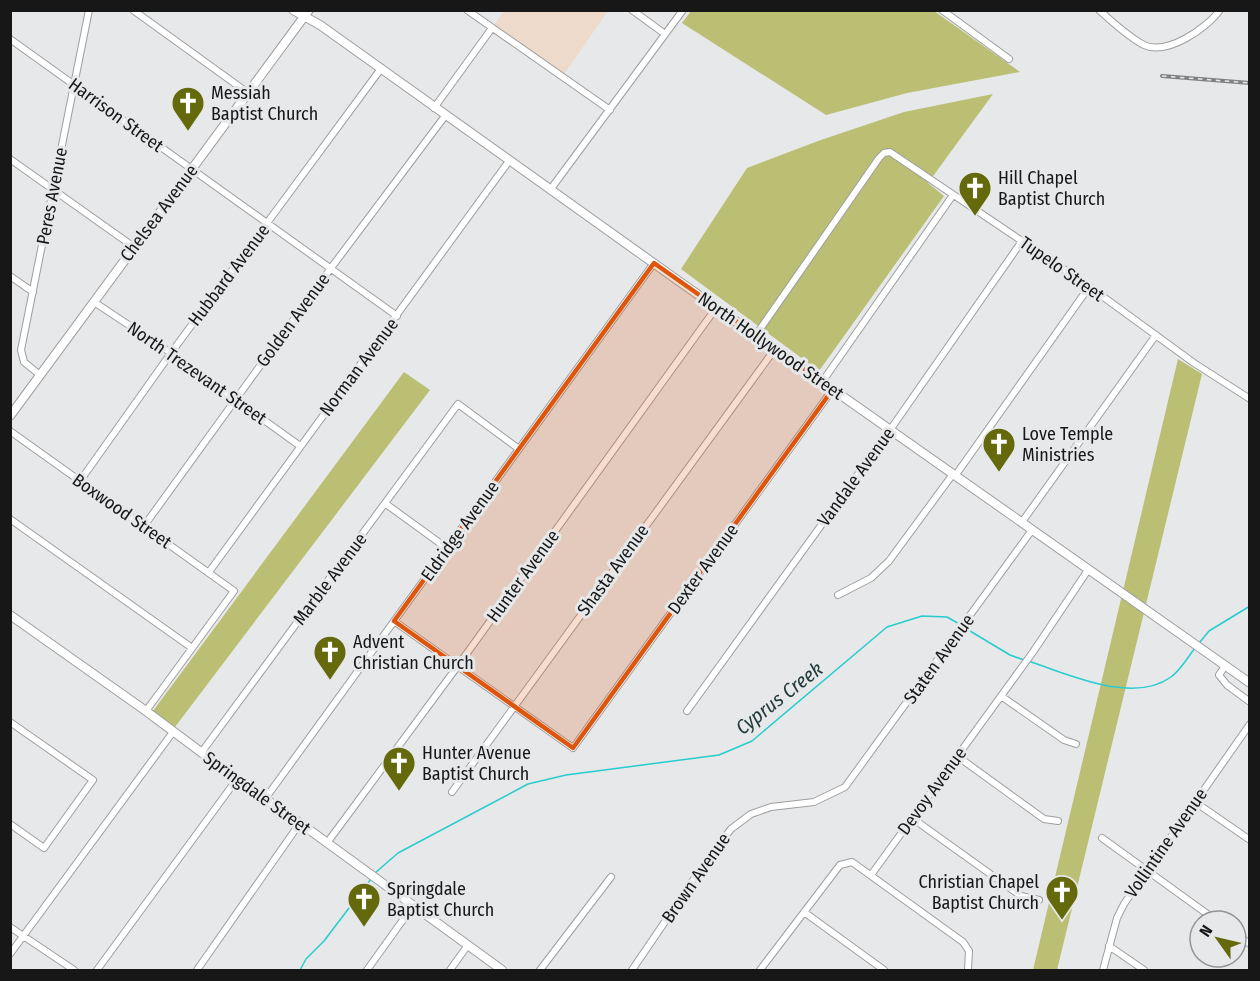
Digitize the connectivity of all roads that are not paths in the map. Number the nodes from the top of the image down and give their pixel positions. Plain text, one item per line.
1 (89, 10) edge
2 (133, 10) edge
3 (293, 10) edge
4 (467, 10) edge
5 (632, 10) edge
6 (683, 10) edge
7 (942, 10) edge
8 (1099, 10) edge
9 (1220, 10) edge
10 (307, 14) edge
11 (492, 28) junction
12 (665, 34) junction
13 (10, 39) edge
14 (1009, 59) dead end
15 (380, 70) junction
16 (74, 84) junction
17 (248, 93) junction
18 (434, 108) junction
19 (610, 110) junction
20 (445, 116) junction
21 (10, 159) edge
22 (509, 161) junction
23 (192, 169) junction
24 (53, 190) junction
25 (550, 190) junction
26 (953, 195) junction
27 (267, 224) junction
28 (1022, 241) junction
29 (134, 247) junction
30 (654, 263) junction
31 (331, 268) junction
32 (10, 276) edge
33 (1089, 287) junction
34 (33, 292) junction
35 (94, 302) junction
36 (716, 308) junction
37 (398, 316) junction
38 (756, 335) junction
39 (1156, 336) junction
40 (775, 349) junction
41 (171, 353) junction
42 (40, 375) junction
43 (822, 382) junction
44 (833, 390) junction
45 (237, 399) junction
46 (1250, 399) edge
47 (11, 413) edge
48 (890, 430) junction
49 (10, 431) edge
50 (300, 446) junction
51 (519, 449) junction
52 (954, 475) junction
53 (80, 481) junction
54 (386, 504) junction
55 (10, 519) edge
56 (1022, 522) junction
57 (144, 526) junction
58 (1032, 530) junction
59 (448, 549) junction
60 (1088, 570) junction
61 (209, 572) junction
62 (838, 595) dead end
63 (10, 615) edge
64 (394, 621) junction
65 (192, 648) junction
66 (1225, 666) junction
67 (458, 667) junction
68 (1250, 683) edge
69 (1001, 696) junction
70 (1250, 702) edge
71 (513, 708) junction
72 (146, 711) junction
73 (687, 711) dead end
74 (10, 722) edge
75 (1250, 724) edge
76 (173, 732) junction
77 (1242, 734) junction
78 (1250, 740) edge
79 (1076, 744) dead end
80 (201, 753) junction
81 (957, 756) junction
82 (237, 779) junction
83 (845, 788) joint
84 (452, 792) dead end
85 (265, 799) junction
86 (1195, 802) junction
87 (912, 818) junction
88 (1058, 821) dead end
89 (300, 823) junction
90 (10, 824) edge
91 (1102, 838) dead end
92 (1250, 840) edge
93 (327, 843) junction
94 (1145, 871) junction
95 (871, 875) junction
96 (611, 877) dead end
97 (1039, 900) dead end
98 (413, 906) junction
99 (1200, 909) edge
100 (804, 912) junction
101 (10, 927) edge
102 (25, 936) junction
103 (468, 945) junction
104 (1109, 945) junction
105 (10, 954) edge
106 (762, 968) edge
107 (74, 970) edge
108 (97, 970) edge
109 (197, 970) edge
110 (368, 970) edge
111 (450, 970) edge
112 (502, 970) edge
113 (540, 970) edge
114 (632, 970) edge
115 (771, 970) edge
116 (884, 970) edge
117 (968, 970) edge
118 (1103, 970) edge
119 (1144, 970) edge

1 - 16 street, Peres Avenue
2 - 17 street
3 - 10 main road, North Hollywood Street
4 - 11 street
5 - 12 street
6 - 12 street
7 - 14 street
8 - 9 street
10 - 15 main road, North Hollywood Street
10 - 17 main road, Chelsea Avenue
11 - 18 street
11 - 19 street
12 - 19 street
13 - 16 street, Harrison Street
15 - 18 main road, North Hollywood Street
15 - 27 street, Hubbard Avenue
16 - 23 street, Harrison Street
16 - 24 street, Peres Avenue
17 - 23 main road, Chelsea Avenue
18 - 20 main road, North Hollywood Street
19 - 25 street
20 - 22 main road, North Hollywood Street
20 - 31 street, Golden Avenue
21 - 24 street
22 - 25 main road, North Hollywood Street
22 - 37 street, Norman Avenue
23 - 27 street, Harrison Street
23 - 29 main road, Chelsea Avenue
24 - 29 street
24 - 34 street, Peres Avenue
25 - 30 main road, North Hollywood Street
26 - 28 street, Tupelo Street
26 - 38 street, Tupelo Street
26 - 43 street
27 - 31 street, Harrison Street
27 - 41 street, Hubbard Avenue
28 - 33 street, Tupelo Street
28 - 48 street, Vandale Avenue
29 - 35 main road, Chelsea Avenue
30 - 36 main road, North Hollywood Street
30 - 51 street, Eldridge Avenue
31 - 37 street, Harrison Street
31 - 45 street, Golden Avenue
32 - 34 street
33 - 39 street, Tupelo Street
33 - 52 street
34 - 42 street, Peres Avenue
35 - 41 street, North Trezevant Street
35 - 42 main road, Chelsea Avenue
36 - 38 main road, North Hollywood Street
36 - 67 street, Hunter Avenue
37 - 50 street, Norman Avenue
38 - 40 main road, North Hollywood Street
39 - 46 street, Tupelo Street
39 - 56 street
40 - 43 main road, North Hollywood Street
40 - 71 street, Shasta Avenue
41 - 45 street, North Trezevant Street
41 - 53 street, Hubbard Avenue
42 - 47 main road, Chelsea Avenue
43 - 44 main road, North Hollywood Street
44 - 48 main road, North Hollywood Street
44 - 71 street, Dexter Avenue
45 - 50 street, North Trezevant Street
45 - 57 street, Golden Avenue
48 - 52 main road, North Hollywood Street
48 - 73 street, Vandale Avenue
49 - 53 street, Boxwood Street
50 - 61 street, Norman Avenue
51 - 54 street, Marble Avenue
51 - 59 street, Eldridge Avenue
52 - 56 main road, North Hollywood Street
52 - 62 street
53 - 57 street, Boxwood Street
54 - 59 street
54 - 80 street, Marble Avenue
55 - 65 street
56 - 58 main road, North Hollywood Street
57 - 61 street, Boxwood Street
58 - 60 main road, North Hollywood Street
58 - 83 street, Staten Avenue
59 - 64 street, Eldridge Avenue
60 - 66 main road, North Hollywood Street
60 - 69 street, Devoy Avenue
61 - 65 street, Boxwood Street
63 - 72 main road, Springdale Street
64 - 67 street
64 - 85 street, Eldridge Avenue
65 - 72 street
66 - 68 main road, North Hollywood Street
66 - 70 street
67 - 71 street
67 - 93 street, Hunter Avenue
69 - 79 street
69 - 81 street, Devoy Avenue
71 - 84 street, Shasta Avenue
72 - 76 main road, Springdale Street
74 - 90 street
75 - 77 street, Vollintine Avenue
76 - 80 main road, Springdale Street
76 - 102 street
77 - 78 street
77 - 86 street, Vollintine Avenue
80 - 82 main road, Springdale Street
81 - 87 street, Devoy Avenue
81 - 88 street
82 - 85 main road, Springdale Street
82 - 108 street
83 - 114 street, Brown Avenue
85 - 89 main road, Springdale Street
86 - 92 street
86 - 94 street, Vollintine Avenue
87 - 95 street, Devoy Avenue
87 - 97 street
89 - 93 main road, Springdale Street
89 - 109 street
91 - 94 street
93 - 98 main road, Springdale Street
94 - 99 street
94 - 104 street, Vollintine Avenue
95 - 100 street
95 - 117 street
96 - 113 street
98 - 103 main road, Springdale Street
98 - 110 street
100 - 106 street
100 - 116 street
101 - 102 street
102 - 105 street
102 - 107 street
103 - 111 street
103 - 112 main road, Springdale Street
104 - 118 street, Vollintine Avenue
104 - 119 street
106 - 115 street

